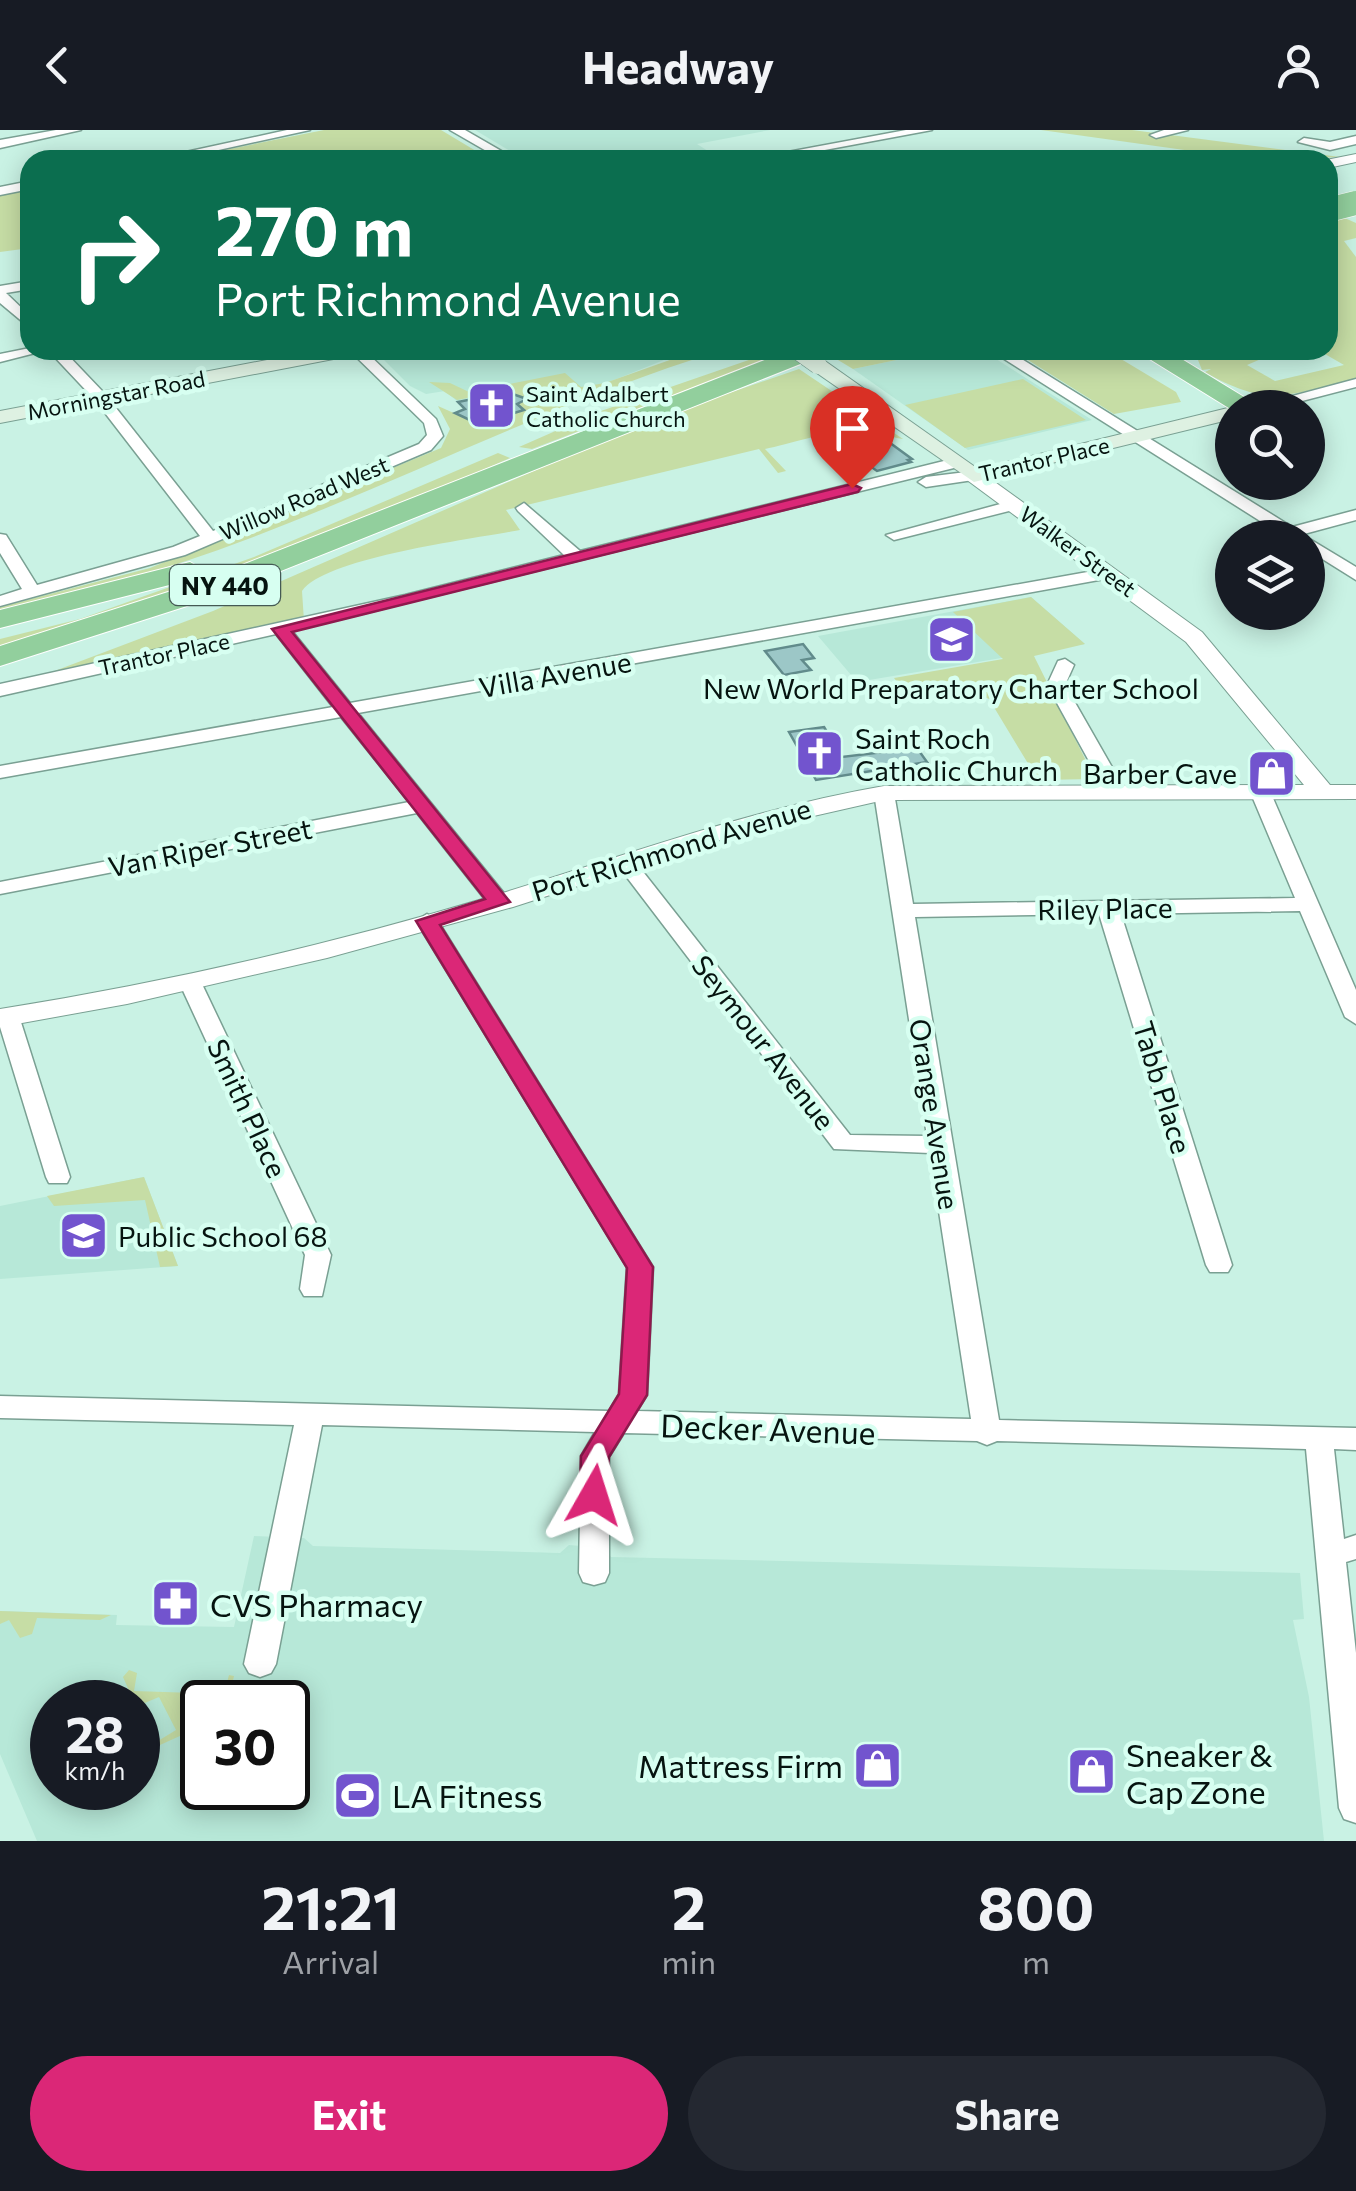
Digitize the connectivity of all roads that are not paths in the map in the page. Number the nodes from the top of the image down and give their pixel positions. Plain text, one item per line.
1 (74, 130) edge
2 (304, 130) edge
3 (456, 130) edge
4 (926, 130) edge
5 (1182, 130) edge
6 (1334, 130) edge
7 (1156, 135) dead end
8 (1356, 140) edge
9 (1304, 142) dead end
10 (0, 144) edge
11 (204, 150) edge
12 (493, 150) edge
13 (809, 150) edge
14 (0, 292) edge
15 (20, 313) edge
16 (65, 360) edge
17 (300, 360) edge
18 (363, 360) edge
19 (724, 360) edge
20 (807, 360) edge
21 (820, 360) edge
22 (1013, 360) edge
23 (1138, 360) edge
24 (1163, 360) edge
25 (1356, 384) edge
26 (1325, 391) edge
27 (1215, 396) edge
28 (100, 398) junction
29 (1215, 399) edge
30 (1215, 414) edge
31 (0, 417) edge
32 (1129, 432) junction
33 (965, 469) junction
34 (444, 497) junction
35 (1015, 505) junction
36 (524, 508) dead end
37 (1356, 515) edge
38 (1271, 520) edge
39 (1325, 525) edge
40 (894, 535) dead end
41 (0, 539) edge
42 (209, 552) junction
43 (1325, 555) edge
44 (576, 558) junction
45 (1110, 573) junction
46 (1356, 576) edge
47 (33, 593) junction
48 (0, 601) edge
49 (0, 619) edge
50 (281, 629) junction
51 (0, 633) edge
52 (0, 656) edge
53 (1065, 664) dead end
54 (0, 680) edge
55 (0, 690) edge
56 (345, 710) junction
57 (0, 772) edge
58 (1115, 790) junction
59 (1259, 790) junction
60 (1322, 791) junction
61 (1356, 792) edge
62 (884, 793) junction
63 (421, 806) junction
64 (626, 863) junction
65 (0, 888) edge
66 (499, 902) junction
67 (1308, 904) junction
68 (1108, 908) junction
69 (902, 912) junction
70 (427, 921) junction
71 (1346, 970) edge
72 (190, 982) junction
73 (1356, 1016) edge
74 (4, 1017) edge
75 (940, 1145) junction
76 (58, 1177) dead end
77 (1218, 1265) dead end
78 (314, 1289) dead end
79 (0, 1406) edge
80 (310, 1417) junction
81 (612, 1423) junction
82 (987, 1434) junction
83 (1319, 1438) junction
84 (1356, 1439) edge
85 (1344, 1551) edge
86 (594, 1573) dead end
87 (260, 1664) dead end
88 (1356, 1808) edge

1 - 10 street
2 - 11 street
3 - 12 street
4 - 13 street
5 - 7 street
6 - 8 street
8 - 9 street
14 - 15 street
16 - 28 street
17 - 28 main road, Morningstar Road
18 - 42 street, Willow Road West
19 - 42 highway, NY 440
20 - 34 highway, NY 440
21 - 33 main road, Walker Street
22 - 32 street
23 - 29 highway
24 - 27 highway
25 - 26 street, Trantor Place
28 - 31 main road, Morningstar Road
28 - 42 street
30 - 32 main road, Trantor Place
32 - 33 main road, Trantor Place
32 - 38 street
33 - 35 street, Walker Street
33 - 44 street, Trantor Place
34 - 52 highway, NY 440
34 - 54 highway
35 - 40 street
35 - 45 street, Walker Street
36 - 44 street
37 - 39 street
41 - 47 street
42 - 47 street, Willow Road West
42 - 49 highway
42 - 51 highway, NY 440
43 - 46 street
44 - 50 street, Trantor Place
45 - 56 street, Villa Avenue
45 - 60 street, Walker Street
47 - 48 street, Willow Road West
50 - 55 street, Trantor Place
50 - 56 street
53 - 58 street
56 - 57 street, Villa Avenue
56 - 63 street
58 - 59 street, Port Richmond Avenue
58 - 62 street, Port Richmond Avenue
59 - 60 street, Port Richmond Avenue
59 - 67 street
60 - 61 street, Port Richmond Avenue
62 - 64 street, Port Richmond Avenue
62 - 69 street, Orange Avenue
63 - 65 street, Van Riper Street
63 - 66 street
64 - 66 street, Port Richmond Avenue
64 - 75 street, Seymour Avenue
66 - 70 street, Port Richmond Avenue
67 - 68 street, Riley Place
67 - 71 street
68 - 69 street, Riley Place
68 - 77 street, Tabb Place
69 - 75 street, Orange Avenue
70 - 72 street, Port Richmond Avenue
70 - 81 street
71 - 73 street
72 - 74 street, Port Richmond Avenue
72 - 78 street, Smith Place
74 - 76 street
75 - 82 street, Orange Avenue
79 - 80 street, Decker Avenue
80 - 81 street, Decker Avenue
80 - 87 street
81 - 82 street, Decker Avenue
81 - 86 street
82 - 83 street, Decker Avenue
83 - 84 street, Decker Avenue
83 - 85 street
85 - 88 street

